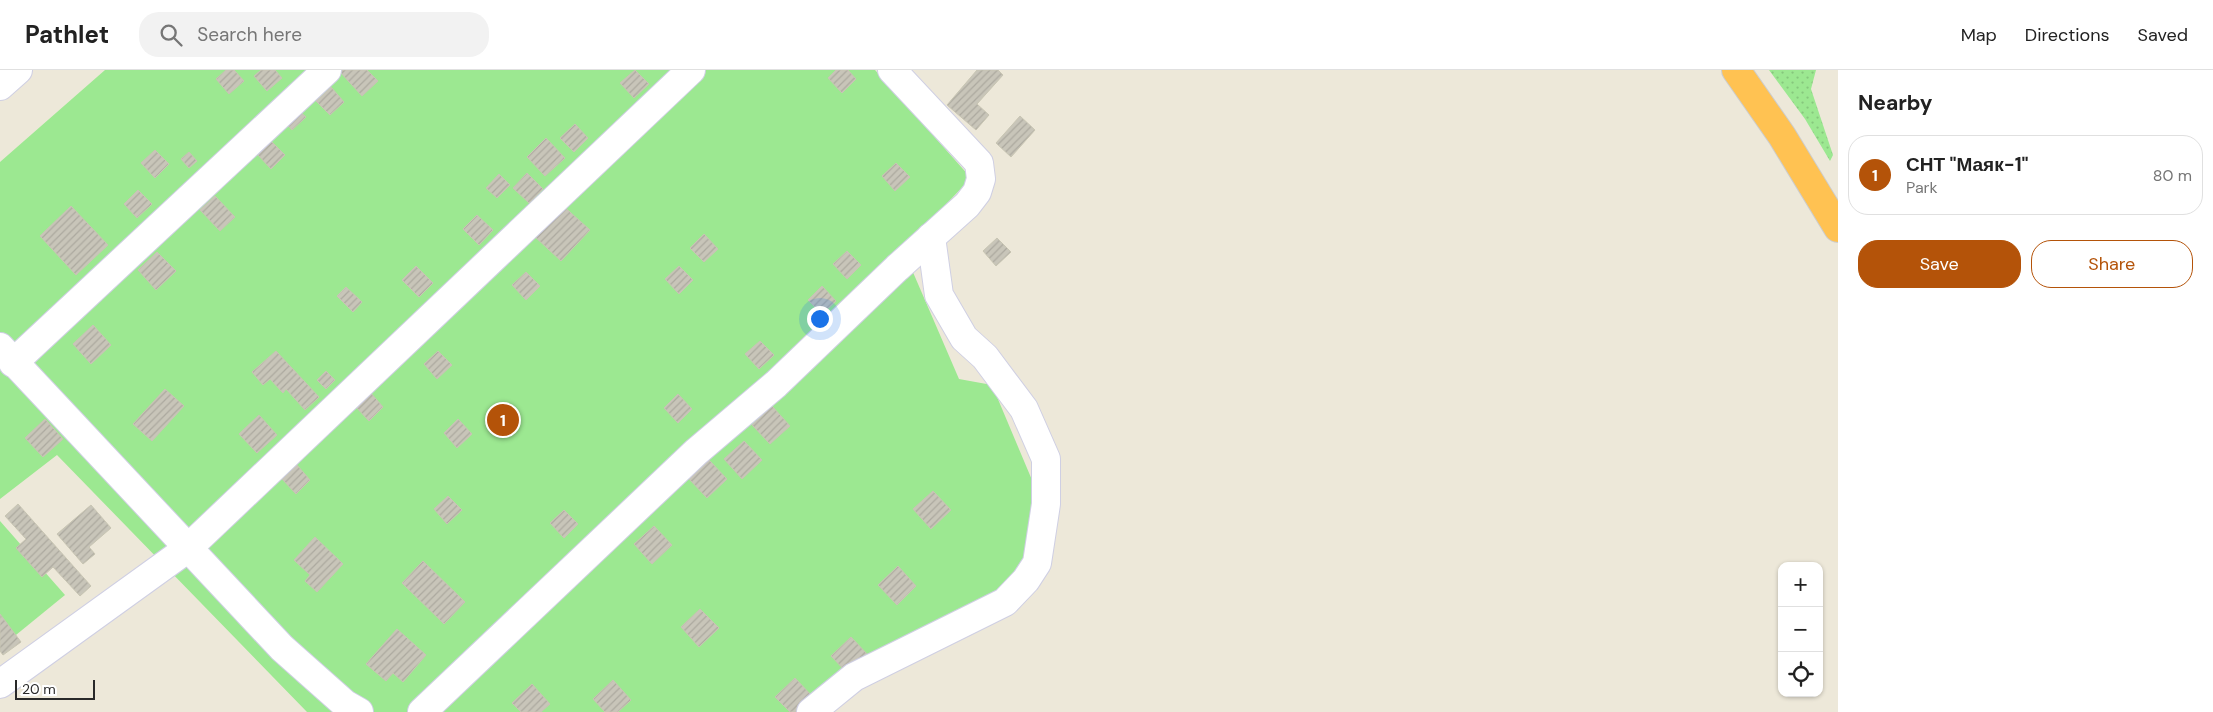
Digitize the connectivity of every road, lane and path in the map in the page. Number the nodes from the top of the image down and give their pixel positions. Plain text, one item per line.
1 (18, 70) edge
2 (327, 70) edge
3 (691, 70) edge
4 (892, 70) edge
5 (1736, 70) edge
6 (0, 86) edge
7 (1838, 228) edge
8 (931, 237) junction
9 (7, 355) edge
10 (187, 549) junction
11 (0, 684) edge
12 (359, 712) edge
13 (422, 712) edge
14 (811, 712) edge

1 - 6 street
2 - 9 street
3 - 10 street
4 - 8 street
5 - 7 highway
8 - 13 street
8 - 14 street
9 - 10 street
10 - 11 street
10 - 12 street

